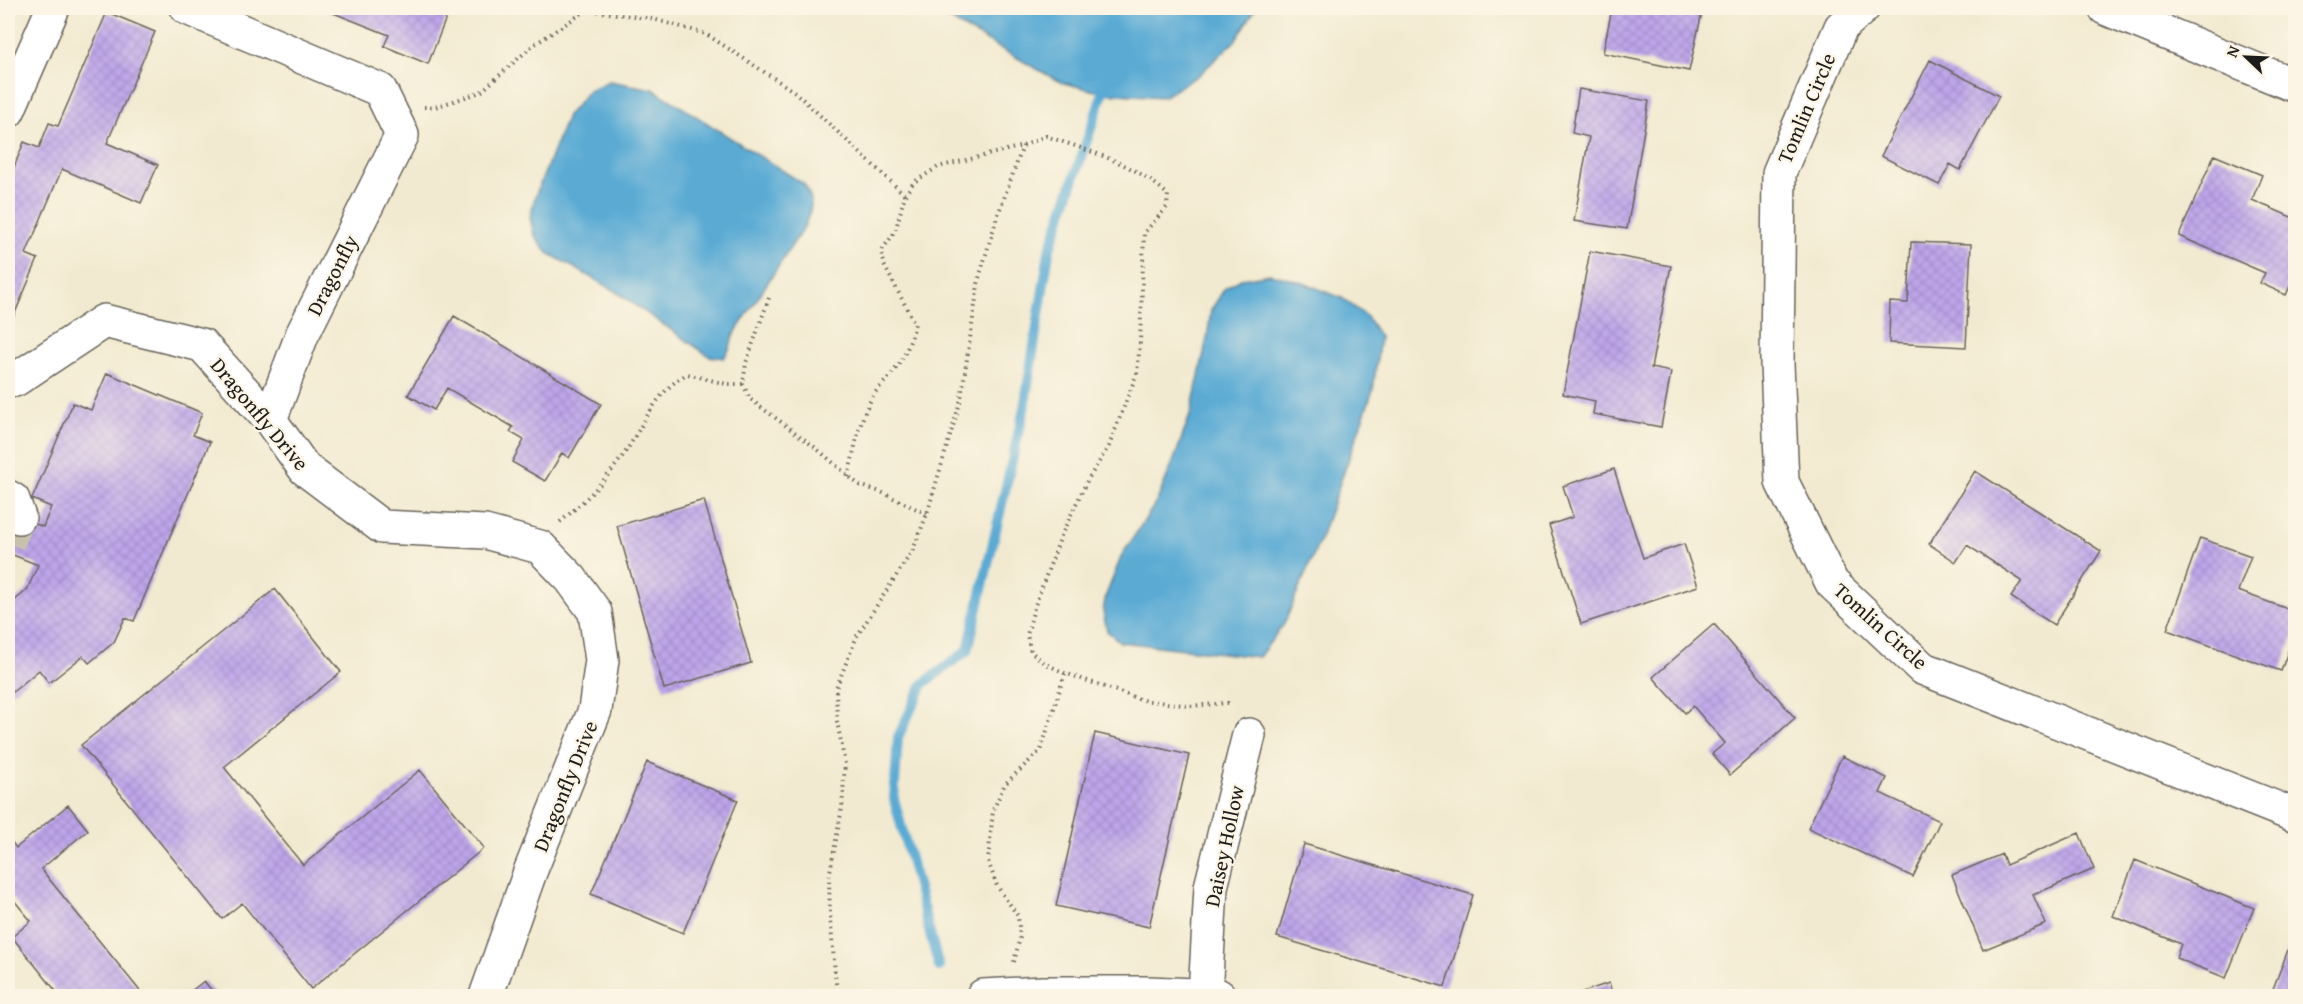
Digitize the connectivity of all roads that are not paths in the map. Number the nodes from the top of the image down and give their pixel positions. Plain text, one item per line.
1 (53, 8) edge
2 (187, 8) edge
3 (1863, 8) edge
4 (2105, 8) edge
5 (2295, 86) edge
6 (8, 111) edge
7 (8, 381) edge
8 (270, 420) junction
9 (1249, 735) road end
10 (2295, 816) edge
11 (497, 994) edge
12 (983, 996) edge
13 (1210, 996) edge

1 - 6 street
2 - 8 street, Dragonfly
3 - 10 street, Tomlin Circle
4 - 5 street
7 - 8 street, Dragonfly Drive
8 - 11 street, Dragonfly Drive
9 - 13 street, Daisey Hollow
12 - 13 street

